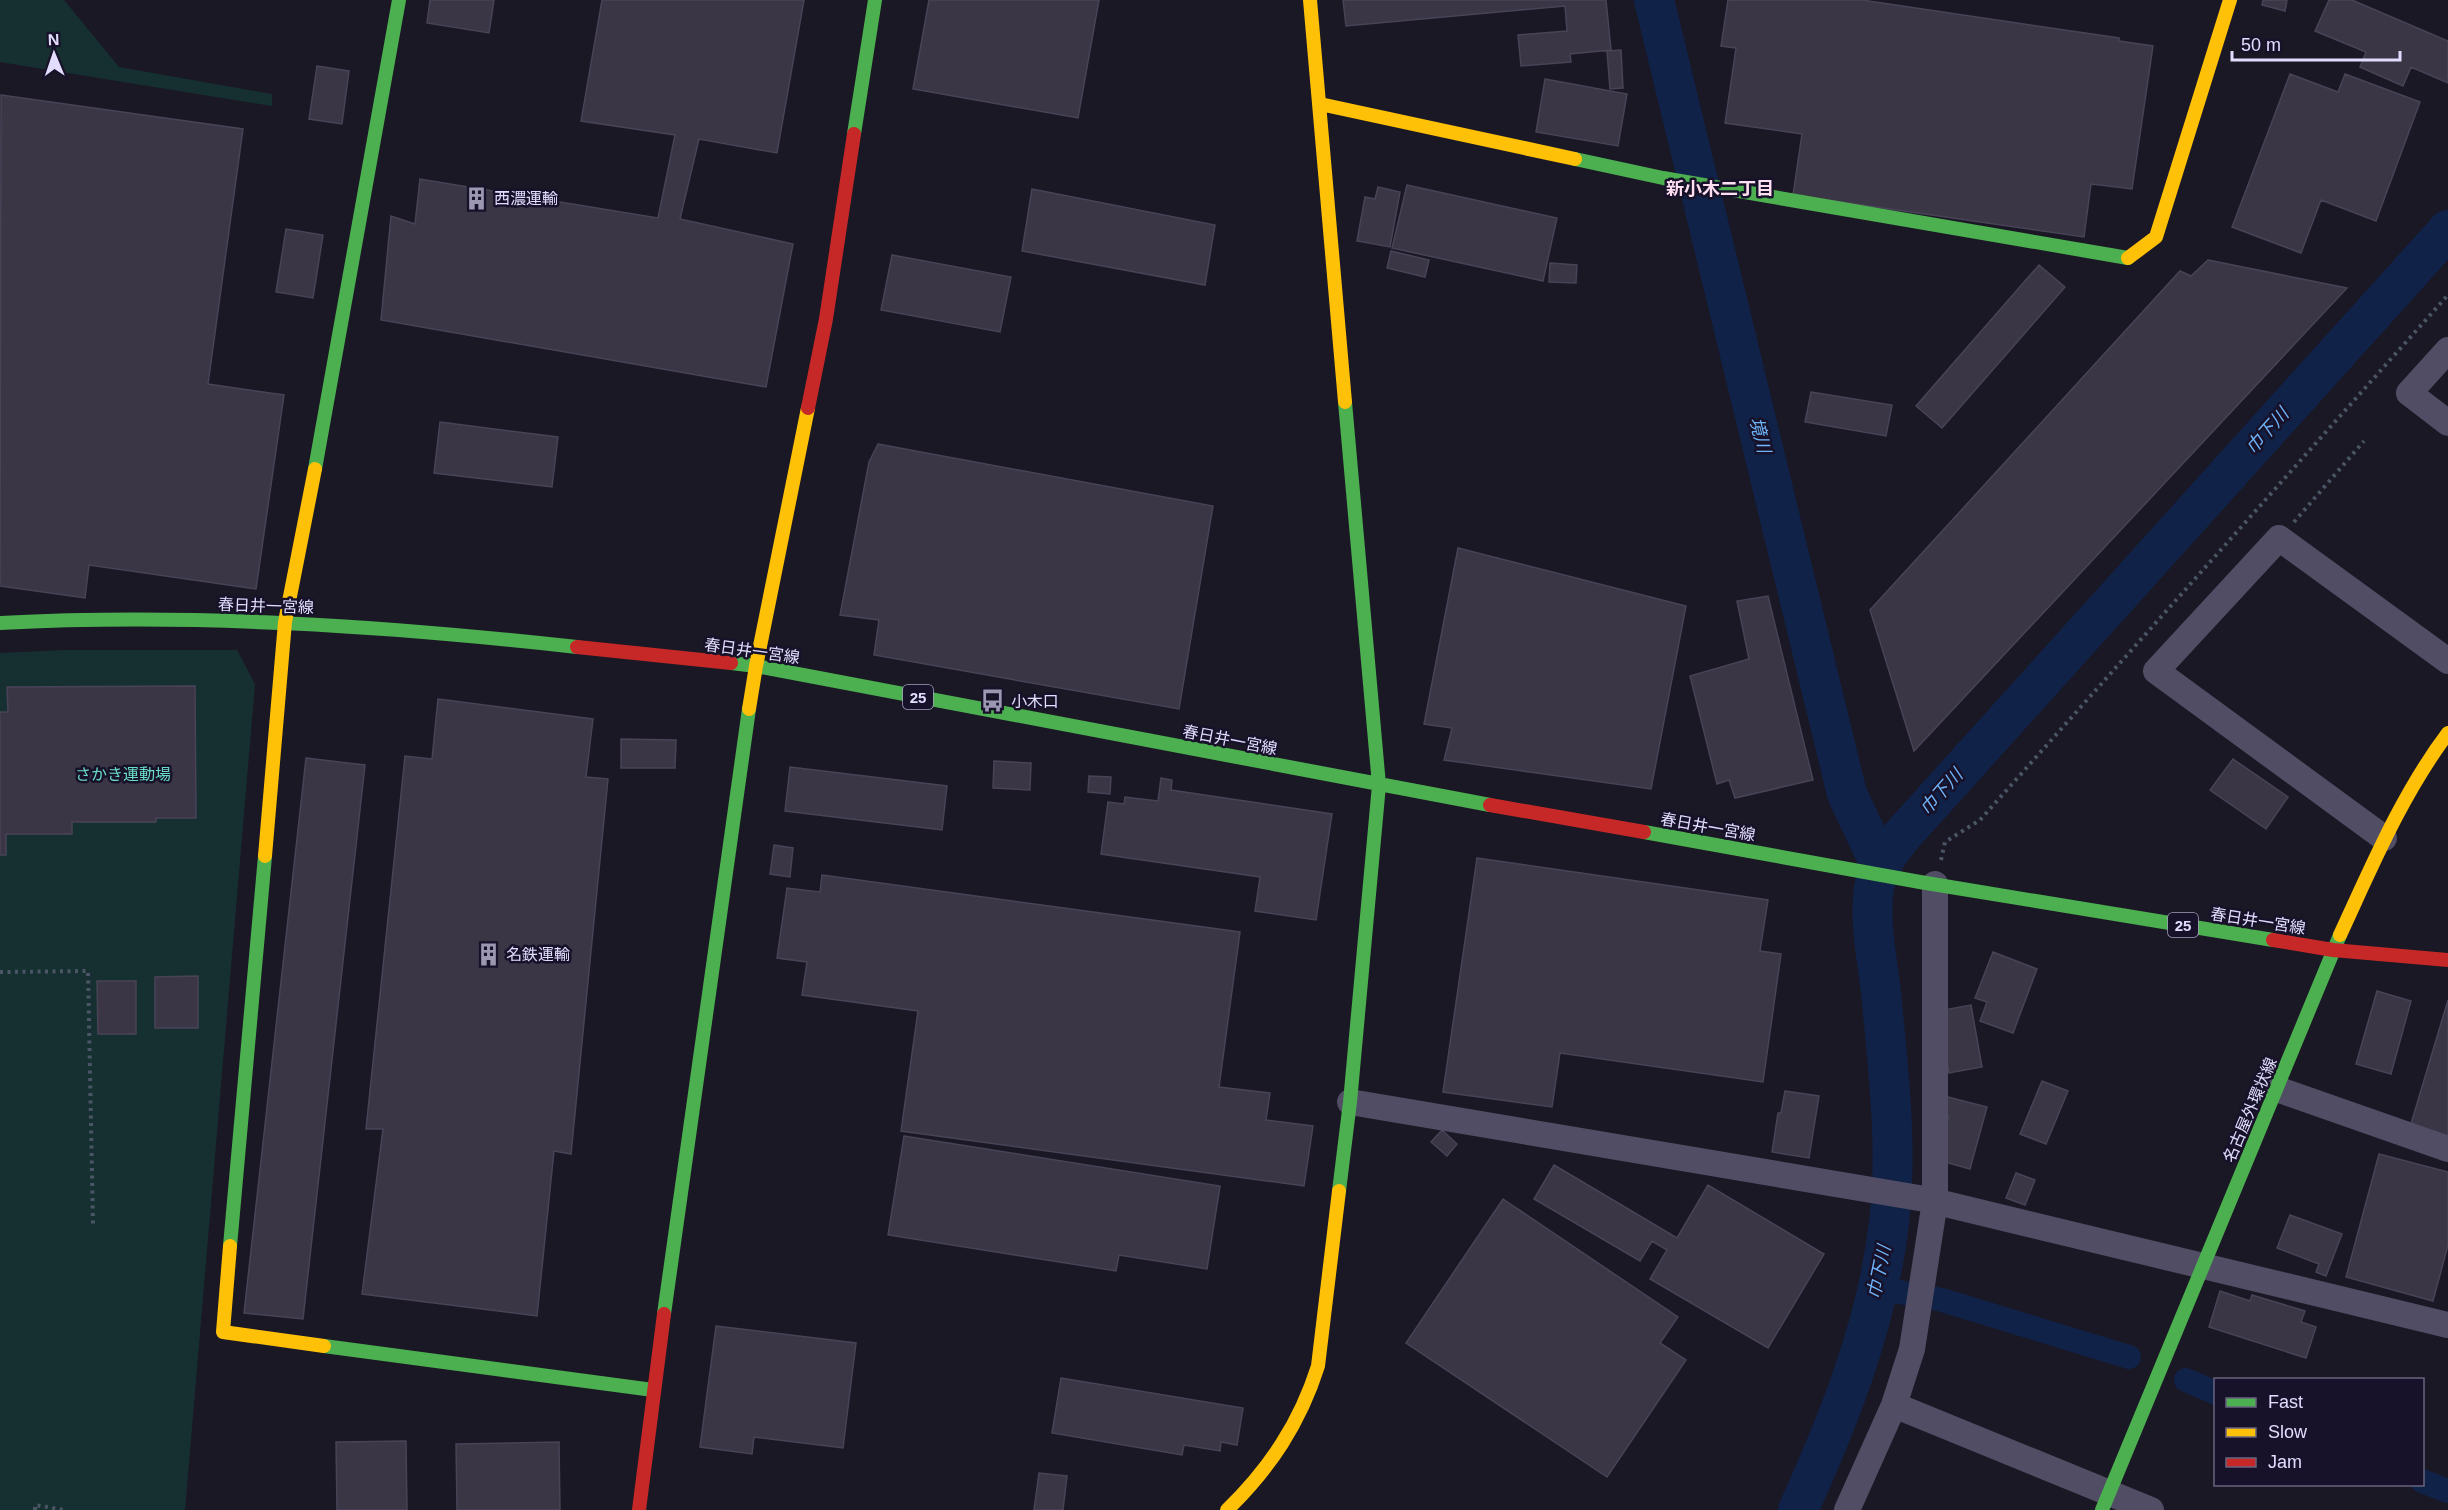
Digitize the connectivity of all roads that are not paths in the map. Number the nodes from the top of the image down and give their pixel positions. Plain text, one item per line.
1 (399, 0) edge
2 (875, 0) edge
3 (1310, 0) edge
4 (2230, 0) edge
5 (1320, 104) junction
6 (2448, 350) edge
7 (2448, 423) edge
8 (0, 622) edge
9 (285, 622) junction
10 (2448, 661) edge
11 (756, 666) junction
12 (2448, 733) edge
13 (1379, 785) junction
14 (2384, 838) junction
15 (1928, 883) junction
16 (2333, 950) junction
17 (2448, 960) edge
18 (2277, 1089) junction
19 (1350, 1102) junction
20 (2448, 1149) edge
21 (1930, 1200) junction
22 (2202, 1264) junction
23 (2448, 1325) edge
24 (653, 1390) junction
25 (1894, 1405) junction
26 (2105, 1501) edge
27 (639, 1510) edge
28 (1227, 1510) edge
29 (1847, 1510) edge
30 (2151, 1510) edge

1 - 9 street
2 - 11 street
3 - 5 street
4 - 5 street
5 - 13 street
6 - 7 street
8 - 9 street, 春日井一宮線 / 25
9 - 11 street, 春日井一宮線 / 25
9 - 24 street
10 - 14 street
11 - 13 street, 春日井一宮線 / 25
11 - 24 street
12 - 14 street, 名古屋外環状線
13 - 15 street, 春日井一宮線 / 25
13 - 19 street
14 - 16 street, 名古屋外環状線
15 - 16 street, 春日井一宮線 / 25
15 - 21 street
16 - 17 street, 春日井一宮線 / 25
16 - 18 street, 名古屋外環状線
18 - 20 street
18 - 22 street, 名古屋外環状線
19 - 21 street
19 - 28 street
21 - 22 street
21 - 25 street
22 - 23 street
22 - 26 street, 名古屋外環状線
24 - 27 street
25 - 26 street
25 - 29 street
26 - 30 street

